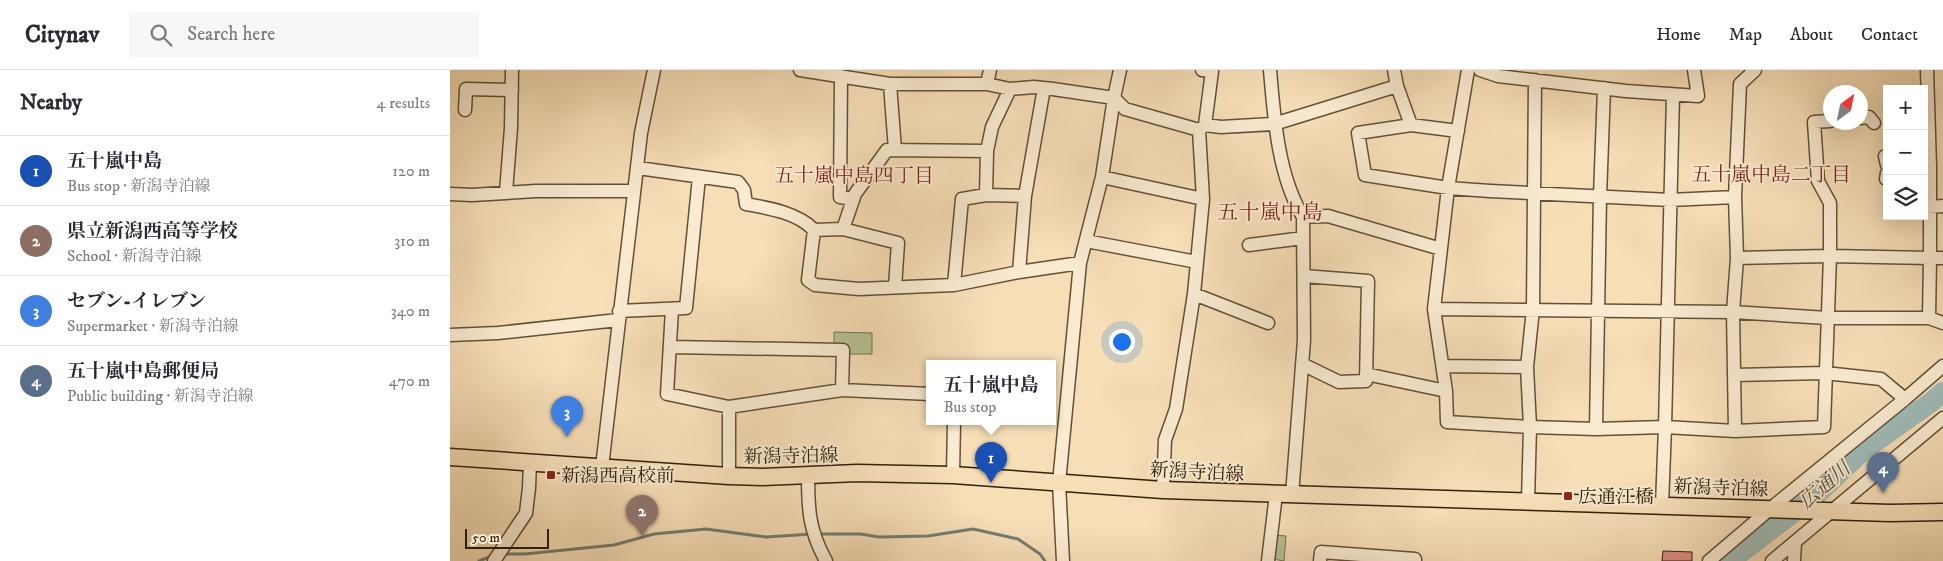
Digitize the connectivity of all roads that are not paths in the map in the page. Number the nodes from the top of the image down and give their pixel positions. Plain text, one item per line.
1 (512, 70) edge
2 (654, 70) edge
3 (800, 70) edge
4 (990, 70) edge
5 (1120, 70) edge
6 (1202, 70) edge
7 (1270, 70) edge
8 (1394, 70) edge
9 (1468, 70) edge
10 (1480, 70) edge
11 (1694, 70) edge
12 (1755, 70) edge
13 (1927, 70) edge
14 (842, 76) junction
15 (1535, 80) junction
16 (890, 84) junction
17 (987, 84) junction
18 (1397, 86) junction
19 (1044, 88) junction
20 (1604, 88) junction
21 (512, 90) junction
22 (1010, 90) junction
23 (1673, 95) junction
24 (1114, 98) junction
25 (465, 110) dead end
26 (1868, 117) edge
27 (1823, 121) edge
28 (1274, 124) junction
29 (1874, 124) dead end
30 (1411, 125) junction
31 (1202, 127) junction
32 (1927, 130) edge
33 (1458, 131) junction
34 (895, 150) junction
35 (987, 151) junction
36 (638, 168) junction
37 (1928, 170) edge
38 (699, 177) junction
39 (1102, 177) junction
40 (1448, 188) junction
41 (634, 191) junction
42 (506, 192) junction
43 (1534, 193) junction
44 (450, 194) edge
45 (986, 195) junction
46 (1025, 196) junction
47 (1600, 197) junction
48 (1735, 197) junction
49 (853, 199) junction
50 (1202, 199) junction
51 (1670, 200) junction
52 (1937, 207) edge
53 (1303, 217) junction
54 (843, 229) junction
55 (814, 230) junction
56 (1303, 238) junction
57 (1086, 241) junction
58 (1250, 245) dead end
59 (1441, 249) junction
60 (1830, 256) junction
61 (1737, 258) junction
62 (1936, 258) edge
63 (1197, 262) junction
64 (1080, 264) junction
65 (1019, 272) junction
66 (1304, 276) junction
67 (954, 285) junction
68 (895, 287) junction
69 (1194, 294) junction
70 (672, 309) junction
71 (1434, 309) junction
72 (1533, 309) junction
73 (1599, 310) junction
74 (1667, 312) junction
75 (1734, 312) junction
76 (619, 315) junction
77 (1827, 318) junction
78 (1930, 318) junction
79 (1268, 323) dead end
80 (1943, 323) edge
81 (450, 335) edge
82 (670, 347) junction
83 (1302, 364) junction
84 (1443, 366) junction
85 (1527, 366) junction
86 (1943, 366) edge
87 (1825, 373) junction
88 (1366, 374) junction
89 (1734, 375) junction
90 (842, 390) junction
91 (1446, 391) junction
92 (926, 394) edge
93 (1905, 399) junction
94 (729, 407) junction
95 (1943, 418) edge
96 (954, 425) edge
97 (1530, 427) junction
98 (1665, 427) junction
99 (1596, 429) junction
100 (1735, 431) junction
101 (450, 457) edge
102 (530, 462) junction
103 (602, 467) junction
104 (808, 475) junction
105 (953, 475) junction
106 (729, 476) junction
107 (1059, 483) junction
108 (1163, 490) junction
109 (1284, 494) junction
110 (1528, 502) junction
111 (1662, 504) junction
112 (1773, 509) junction
113 (1828, 511) junction
114 (1943, 512) edge
115 (1795, 542) junction
116 (494, 561) edge
117 (826, 561) edge
118 (1063, 561) edge
119 (1268, 561) edge
120 (1320, 561) edge
121 (1415, 561) edge
122 (1709, 561) edge
123 (1772, 561) edge
124 (1794, 561) edge

1 - 21 street
2 - 36 street
3 - 14 street
4 - 17 street
5 - 24 street
6 - 31 street
7 - 28 street
8 - 18 street
9 - 33 street
10 - 15 street
11 - 23 street
12 - 48 street
13 - 32 street
14 - 16 street
14 - 49 street
15 - 20 street
15 - 43 street
16 - 17 street
16 - 34 street
17 - 22 street
18 - 28 street
18 - 30 street
19 - 22 street
19 - 24 street
19 - 46 street
20 - 23 street
20 - 47 street
21 - 25 street
21 - 42 street
22 - 35 street
23 - 51 street
24 - 31 street
24 - 39 street
26 - 29 street
27 - 60 street
28 - 31 street
28 - 53 street
30 - 33 street
30 - 40 street
31 - 50 street
33 - 40 street
34 - 35 street
34 - 49 street
35 - 45 street
36 - 38 street
36 - 41 street
37 - 52 street
38 - 55 street
38 - 70 street
39 - 50 street
39 - 57 street
40 - 43 street
40 - 59 street
41 - 42 street
41 - 76 street
42 - 44 street
43 - 47 street
43 - 72 street
45 - 46 street
45 - 67 street
46 - 65 street
47 - 51 street
47 - 73 street
48 - 51 street
48 - 61 street
49 - 54 street
50 - 63 street
51 - 74 street
52 - 62 street
53 - 56 street
53 - 59 street
54 - 55 street
54 - 68 street
55 - 68 street
56 - 58 street
56 - 66 street
57 - 63 street
57 - 64 street
59 - 71 street
60 - 61 street
60 - 62 street
60 - 77 street
61 - 75 street
62 - 78 street
63 - 69 street
64 - 65 street
64 - 107 street
65 - 67 street
66 - 83 street
66 - 88 street
67 - 68 street
69 - 79 street
69 - 108 street
70 - 76 street
70 - 82 street
71 - 72 street
71 - 84 street
72 - 73 street
72 - 85 street
73 - 74 street
73 - 99 street
74 - 75 street
74 - 98 street
75 - 77 street
75 - 89 street
76 - 81 street
76 - 103 street
77 - 78 street
77 - 87 street
78 - 80 street
82 - 90 street
82 - 94 street
83 - 88 street
83 - 109 street
84 - 85 street
84 - 91 street
85 - 97 street
86 - 93 street
87 - 89 street
87 - 93 street
87 - 100 street
88 - 91 street
89 - 100 street
90 - 92 street
90 - 94 street
91 - 97 street
93 - 112 street
94 - 106 street
95 - 113 street
96 - 105 street
97 - 99 street
97 - 110 street
98 - 99 street
98 - 100 street
98 - 111 street
101 - 102 main road, 新潟寺泊線
102 - 103 main road, 新潟寺泊線
102 - 116 street
103 - 106 main road, 新潟寺泊線
104 - 105 main road, 新潟寺泊線
104 - 106 main road, 新潟寺泊線
104 - 117 street
105 - 107 main road, 新潟寺泊線
107 - 108 main road, 新潟寺泊線
107 - 118 street
108 - 109 main road, 新潟寺泊線
109 - 110 main road, 新潟寺泊線
109 - 119 street
110 - 111 main road, 新潟寺泊線
111 - 112 main road, 新潟寺泊線
112 - 113 main road, 新潟寺泊線
112 - 122 street
113 - 114 main road, 新潟寺泊線
113 - 115 street
115 - 123 street
115 - 124 street
120 - 121 street

